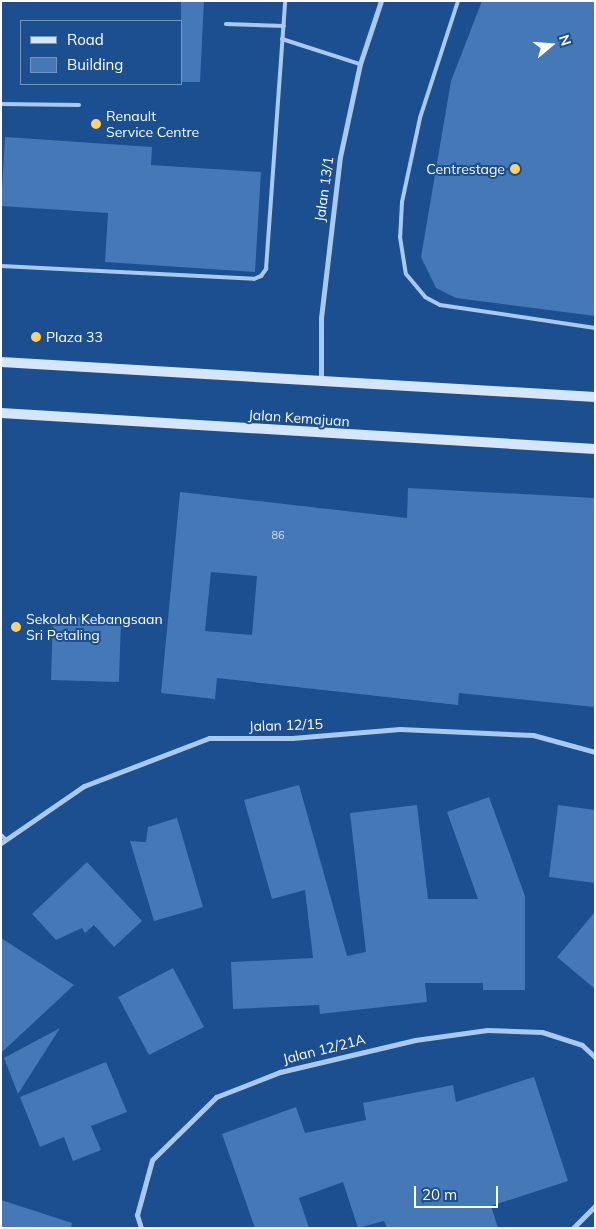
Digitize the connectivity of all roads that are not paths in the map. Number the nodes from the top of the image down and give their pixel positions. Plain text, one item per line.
1 (285, 1) edge
2 (381, 1) edge
3 (458, 1) edge
4 (226, 24) dead end
5 (284, 26) junction
6 (282, 39) junction
7 (360, 64) junction
8 (1, 104) edge
9 (79, 105) dead end
10 (1, 266) edge
11 (595, 328) edge
12 (1, 362) edge
13 (320, 384) junction
14 (595, 397) edge
15 (1, 413) edge
16 (595, 449) edge
17 (595, 752) edge
18 (2, 839) edge
19 (595, 1057) edge
20 (595, 1206) edge
21 (141, 1228) edge
22 (573, 1228) edge

1 - 5 lane
2 - 7 street, Jalan 13/1
3 - 11 lane
4 - 5 lane
5 - 6 lane
6 - 7 lane
6 - 10 lane
7 - 13 street, Jalan 13/1
8 - 9 lane
12 - 13 main road
13 - 14 main road
15 - 16 main road, Jalan Kemajuan
17 - 18 street, Jalan 12/15
19 - 21 street, Jalan 12/21A
20 - 22 street

